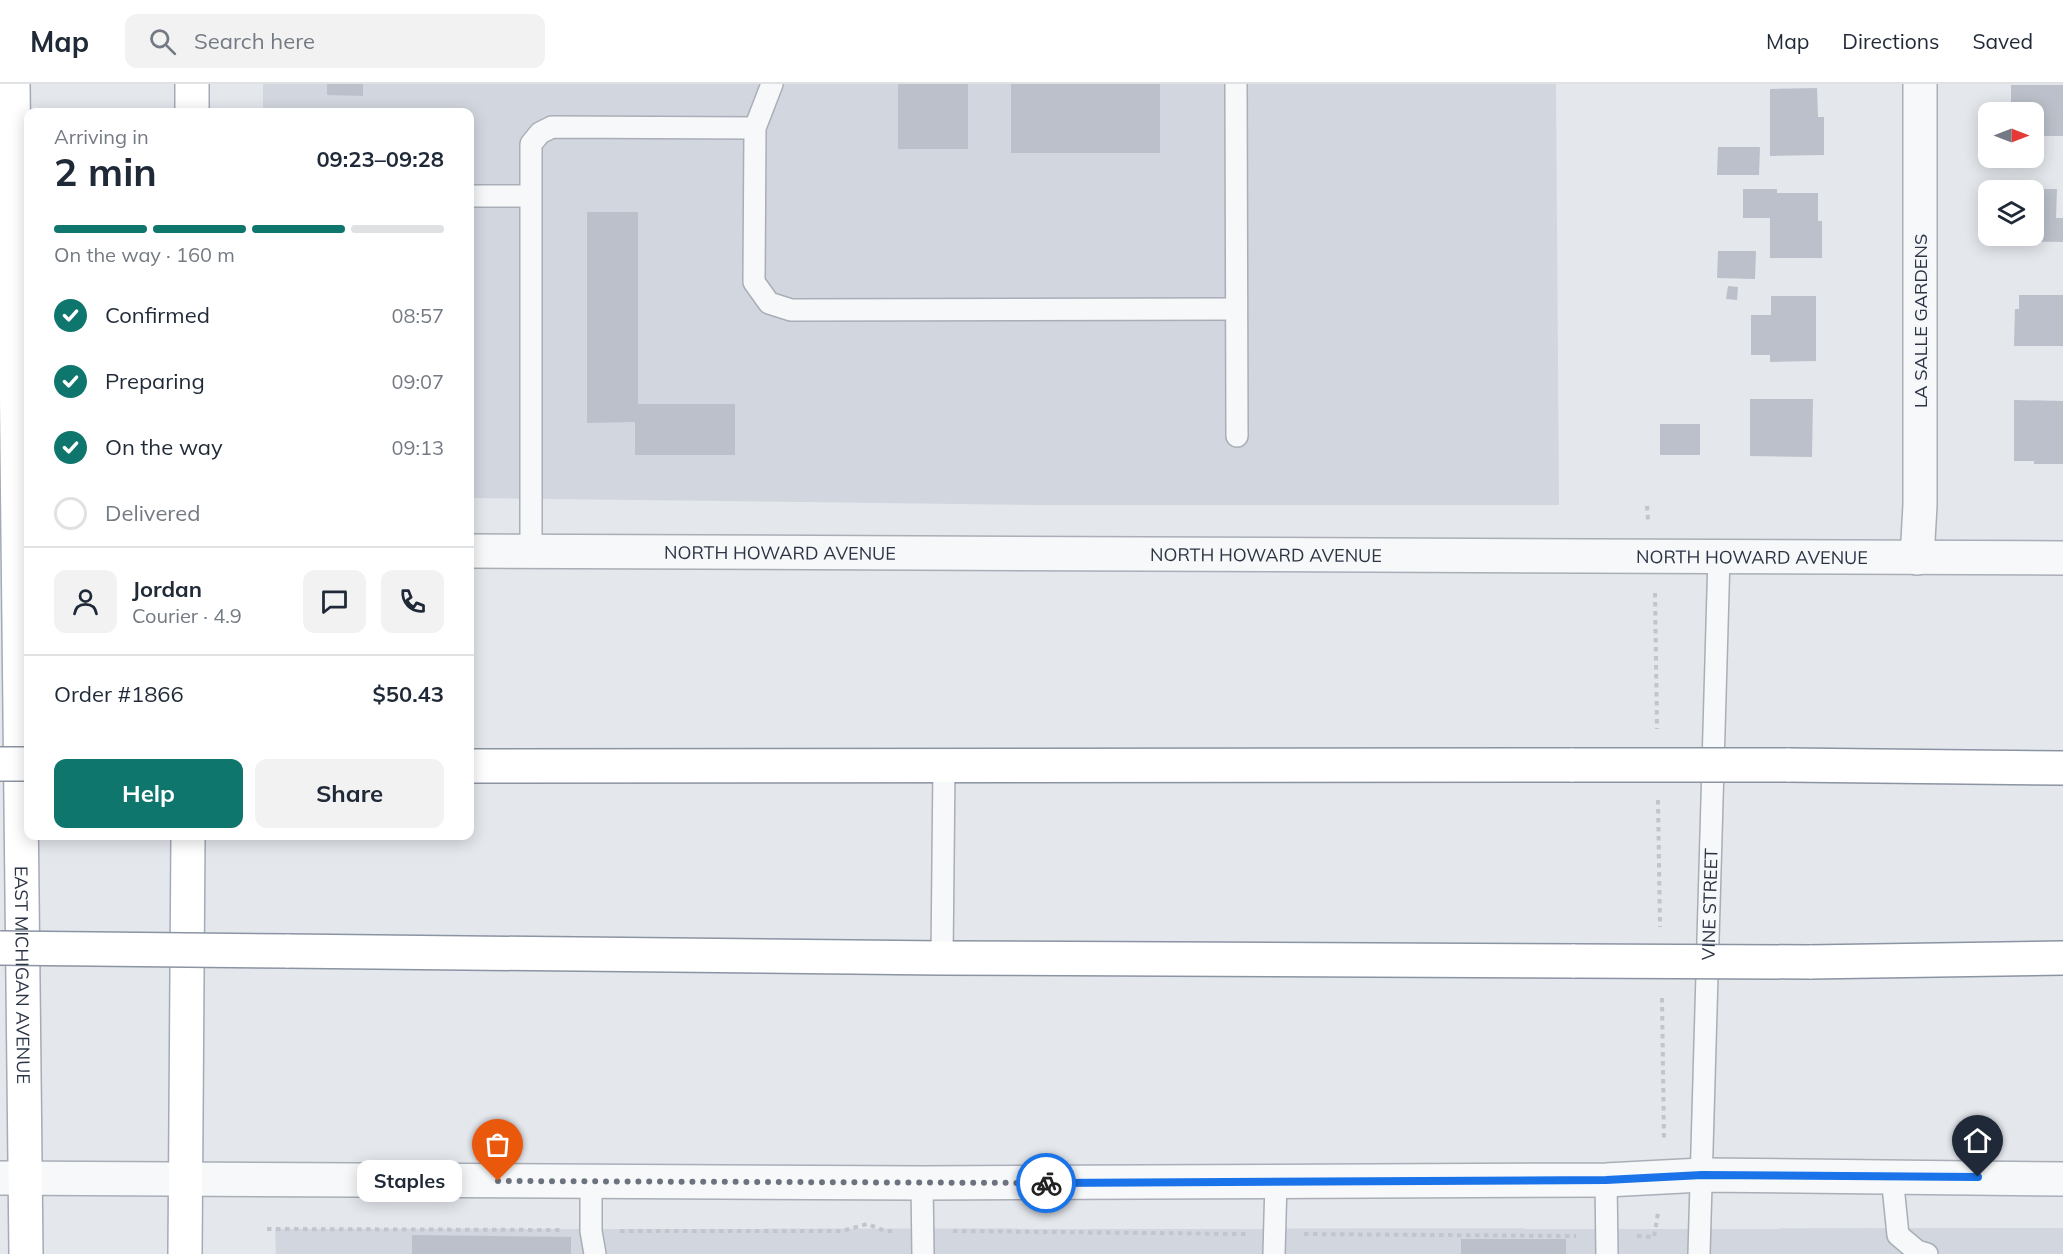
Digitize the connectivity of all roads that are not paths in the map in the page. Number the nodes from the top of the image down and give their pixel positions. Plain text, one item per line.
1 (13, 84) edge
2 (772, 84) edge
3 (1236, 84) edge
4 (1920, 84) edge
5 (755, 128) junction
6 (474, 195) edge
7 (530, 196) junction
8 (7, 197) edge
9 (1236, 309) junction
10 (1237, 436) dead end
11 (16, 551) edge
12 (474, 551) edge
13 (531, 551) junction
14 (1719, 556) junction
15 (1917, 558) junction
16 (2063, 558) edge
17 (0, 764) edge
18 (24, 764) edge
19 (944, 765) junction
20 (474, 766) edge
21 (2063, 768) edge
22 (188, 840) edge
23 (0, 948) edge
24 (942, 958) junction
25 (2063, 958) edge
26 (1702, 1175) junction
27 (1892, 1176) junction
28 (13, 1178) edge
29 (185, 1179) junction
30 (2063, 1179) edge
31 (1606, 1180) junction
32 (1276, 1181) junction
33 (591, 1182) junction
34 (922, 1183) junction
35 (1274, 1244) edge
36 (1607, 1245) edge
37 (26, 1254) edge
38 (185, 1254) edge
39 (595, 1254) edge
40 (922, 1254) edge
41 (1700, 1254) edge
42 (1927, 1254) edge

1 - 8 main road, EAST MICHIGAN AVENUE
2 - 5 lane
3 - 9 lane
4 - 15 street, LA SALLE GARDENS
5 - 7 lane
5 - 9 lane
6 - 7 lane
7 - 13 lane
8 - 11 main road, EAST MICHIGAN AVENUE
9 - 10 lane
11 - 28 main road, EAST MICHIGAN AVENUE
12 - 13 street, NORTH HOWARD AVENUE
13 - 14 street, NORTH HOWARD AVENUE
14 - 15 street, NORTH HOWARD AVENUE
14 - 26 lane, VINE STREET
15 - 16 street, NORTH HOWARD AVENUE
17 - 18 main road, bridge
19 - 20 main road
19 - 21 main road, bridge
19 - 24 lane
22 - 29 main road
23 - 24 main road, bridge
24 - 25 main road, bridge
26 - 27 street
26 - 31 street
26 - 41 lane, VINE STREET
27 - 30 street
27 - 42 lane
28 - 29 street
28 - 37 main road, EAST MICHIGAN AVENUE
29 - 33 street
29 - 38 main road
31 - 32 street
31 - 36 lane
32 - 34 street
32 - 35 lane
33 - 34 street
33 - 39 lane
34 - 40 lane

